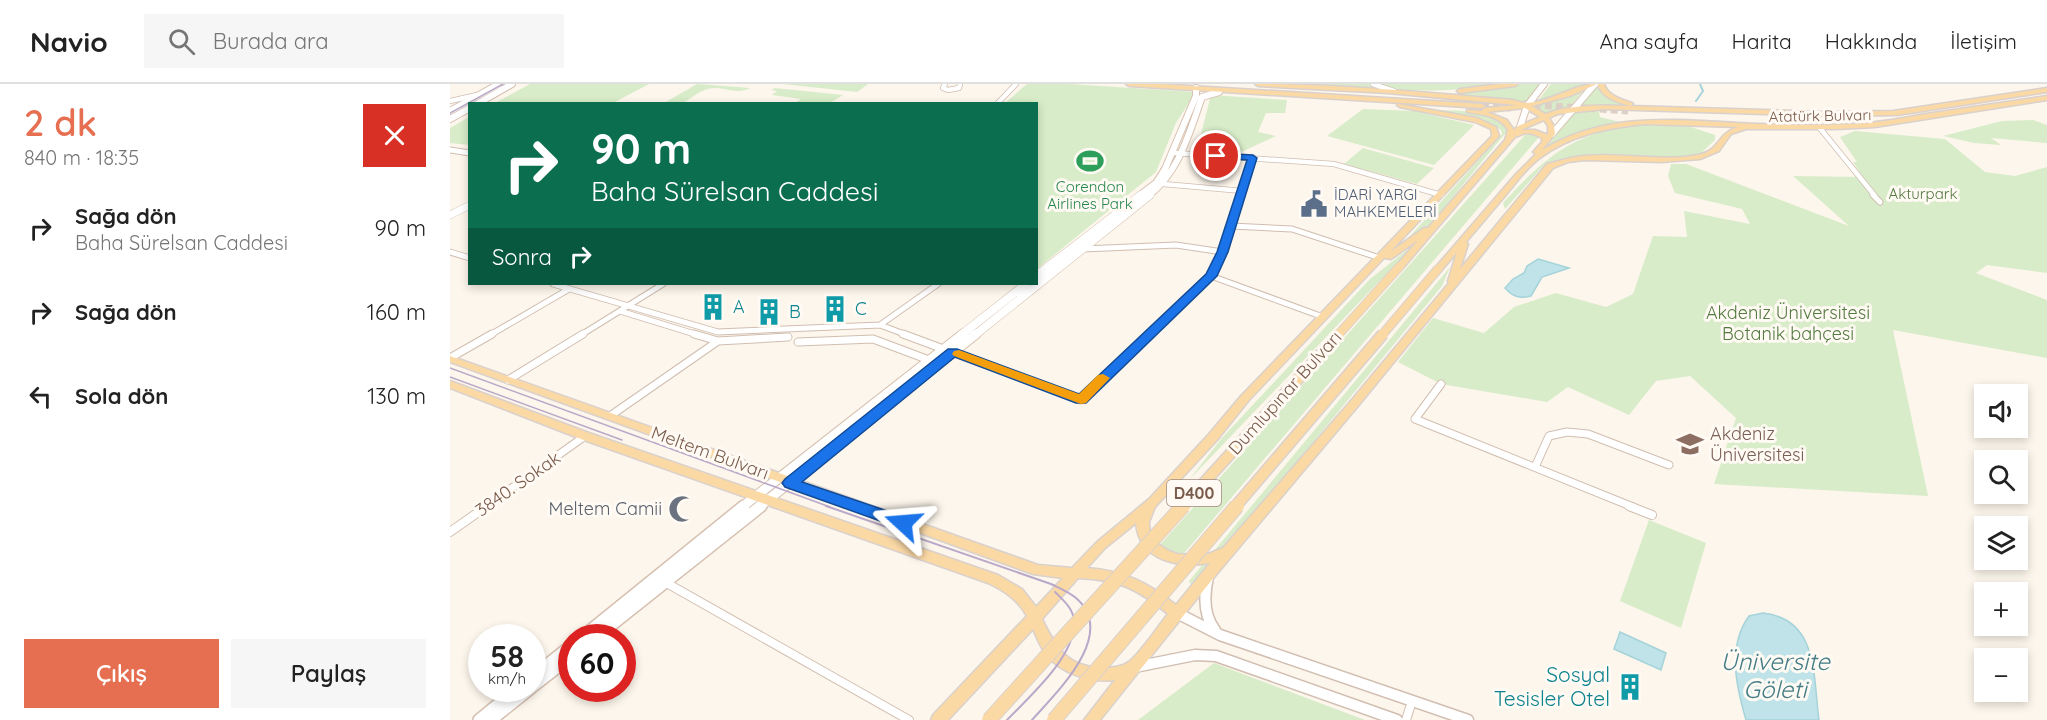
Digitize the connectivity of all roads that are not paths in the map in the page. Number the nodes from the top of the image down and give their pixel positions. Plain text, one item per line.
1 (499, 84) edge
2 (512, 84) edge
3 (518, 84) edge
4 (945, 84) edge
5 (960, 84) edge
6 (1016, 84) edge
7 (1129, 84) edge
8 (1258, 84) edge
9 (1373, 84) edge
10 (1515, 84) edge
11 (1544, 84) edge
12 (1595, 84) edge
13 (1601, 84) edge
14 (1196, 88) junction
15 (1220, 88) edge
16 (2047, 90) edge
17 (1400, 92) junction
18 (480, 95) junction
19 (2047, 98) edge
20 (450, 101) edge
21 (480, 102) edge
22 (486, 102) edge
23 (999, 102) edge
24 (1483, 102) junction
25 (1400, 105) junction
26 (1527, 106) junction
27 (1657, 108) junction
28 (468, 110) edge
29 (1461, 110) junction
30 (1493, 110) junction
31 (1571, 110) junction
32 (450, 111) edge
33 (1605, 113) junction
34 (1898, 113) junction
35 (1545, 117) junction
36 (1914, 119) junction
37 (450, 121) edge
38 (1635, 122) junction
39 (1760, 126) junction
40 (1520, 127) junction
41 (1819, 127) junction
42 (1552, 134) junction
43 (1515, 135) junction
44 (1545, 142) junction
45 (1503, 148) junction
46 (450, 150) edge
47 (468, 153) edge
48 (1176, 153) junction
49 (1253, 158) junction
50 (1517, 175) junction
51 (1163, 184) junction
52 (1243, 191) junction
53 (1441, 195) junction
54 (1497, 200) junction
55 (1880, 202) dead end
56 (468, 207) edge
57 (450, 215) edge
58 (1504, 220) junction
59 (1440, 221) junction
60 (1231, 226) junction
61 (1466, 237) junction
62 (1083, 249) junction
63 (450, 252) edge
64 (1223, 252) junction
65 (468, 257) edge
66 (1380, 258) junction
67 (1368, 270) junction
68 (1038, 274) edge
69 (1211, 276) junction
70 (1038, 283) edge
71 (556, 285) edge
72 (661, 285) edge
73 (937, 285) edge
74 (1025, 285) edge
75 (1035, 285) edge
76 (1450, 286) junction
77 (569, 289) junction
78 (628, 306) junction
79 (620, 311) junction
80 (1323, 317) junction
81 (880, 325) junction
82 (788, 338) dead end
83 (718, 341) junction
84 (798, 342) dead end
85 (948, 350) junction
86 (450, 359) edge
87 (929, 360) junction
88 (508, 380) junction
89 (450, 384) edge
90 (1441, 384) dead end
91 (610, 416) junction
92 (585, 436) junction
93 (1669, 465) dead end
94 (1534, 467) junction
95 (784, 481) junction
96 (763, 498) junction
97 (1153, 502) junction
98 (1652, 514) dead end
99 (450, 532) edge
100 (1228, 550) junction
101 (1210, 572) junction
102 (1074, 573) junction
103 (661, 580) junction
104 (1177, 613) junction
105 (1035, 617) junction
106 (600, 624) edge
107 (611, 624) edge
108 (1220, 635) junction
109 (558, 656) edge
110 (546, 666) edge
111 (558, 667) edge
112 (1134, 667) junction
113 (546, 677) edge
114 (1412, 701) junction
115 (501, 702) edge
116 (514, 702) edge
117 (479, 720) edge
118 (491, 720) edge
119 (909, 720) edge
120 (938, 720) edge
121 (989, 720) edge
122 (1054, 720) edge
123 (1091, 720) edge
124 (1397, 720) edge
125 (1406, 720) edge
126 (1468, 720) edge

1 - 18 main road
2 - 21 main road
3 - 22 main road
4 - 5 street
6 - 23 street
7 - 14 main road
8 - 17 main road
9 - 17 street
10 - 17 main road
11 - 26 main road, Dumlupınar Bulvarı / D400
12 - 26 main road
12 - 31 main road
13 - 27 main road
14 - 15 main road
14 - 24 main road
14 - 48 main road
15 - 24 main road
15 - 25 main road
15 - 48 main road
16 - 34 main road, Atatürk Bulvarı
17 - 24 main road
18 - 20 street
18 - 32 main road
19 - 36 main road, Atatürk Bulvarı
24 - 26 main road
24 - 30 main road
25 - 29 main road
25 - 53 main road
26 - 30 main road
26 - 35 main road
26 - 40 main road, Dumlupınar Bulvarı / D400
27 - 33 main road
27 - 34 main road
28 - 37 main road
29 - 30 main road
29 - 45 main road
31 - 33 main road
31 - 35 main road
31 - 42 main road
33 - 38 main road
34 - 36 main road, Atatürk Bulvarı
35 - 40 main road
35 - 42 main road
36 - 41 main road
38 - 39 main road
38 - 50 main road, Dumlupınar Bulvarı
39 - 41 main road
39 - 58 main road
40 - 43 main road, Dumlupınar Bulvarı / D400
41 - 55 street
42 - 44 main road
43 - 44 main road
43 - 45 main road, Dumlupınar Bulvarı / D400
44 - 50 main road
45 - 59 main road, Dumlupınar Bulvarı / D400
46 - 47 street
48 - 49 street
48 - 51 main road
48 - 68 main road
49 - 52 street
49 - 53 street
50 - 54 main road, Dumlupınar Bulvarı
51 - 52 street
51 - 62 main road
52 - 60 street
53 - 66 main road
54 - 58 main road
54 - 61 main road, Dumlupınar Bulvarı
56 - 57 street
58 - 76 main road
59 - 67 main road
59 - 121 main road, Dumlupınar Bulvarı / D400, bridge
60 - 64 street
60 - 66 street
61 - 76 main road
61 - 122 main road, Dumlupınar Bulvarı, bridge
62 - 64 street
62 - 70 main road
63 - 65 street
64 - 69 street
66 - 67 main road
67 - 80 main road
69 - 80 street
69 - 85 street
71 - 77 street
72 - 78 street
73 - 81 street
74 - 85 main road
75 - 85 main road
76 - 100 main road
77 - 78 street
77 - 86 street
78 - 79 street
78 - 81 street
79 - 83 street
79 - 88 street
80 - 97 main road
81 - 85 street
82 - 83 street
83 - 91 street
84 - 87 street
85 - 87 main road
85 - 95 main road
86 - 88 main road, Meltem Bulvarı
87 - 95 main road
88 - 91 main road, Meltem Bulvarı
89 - 92 main road, Meltem Bulvarı
90 - 94 street
91 - 95 main road, Meltem Bulvarı
92 - 96 main road, Meltem Bulvarı
92 - 99 street, 3840. Sokak
93 - 94 street
94 - 98 street
95 - 96 main road
95 - 102 main road, Meltem Bulvarı
96 - 103 main road
96 - 105 main road, Meltem Bulvarı
97 - 100 main road
97 - 102 main road
100 - 101 main road
101 - 104 main road
101 - 108 street
102 - 104 main road
102 - 105 main road
103 - 106 main road
103 - 107 main road
103 - 119 street
104 - 108 street
104 - 112 main road
105 - 112 main road
105 - 120 main road
108 - 114 street
109 - 110 main road
111 - 113 main road
112 - 123 main road
112 - 124 street
114 - 125 street
114 - 126 street
115 - 117 main road
116 - 118 main road

